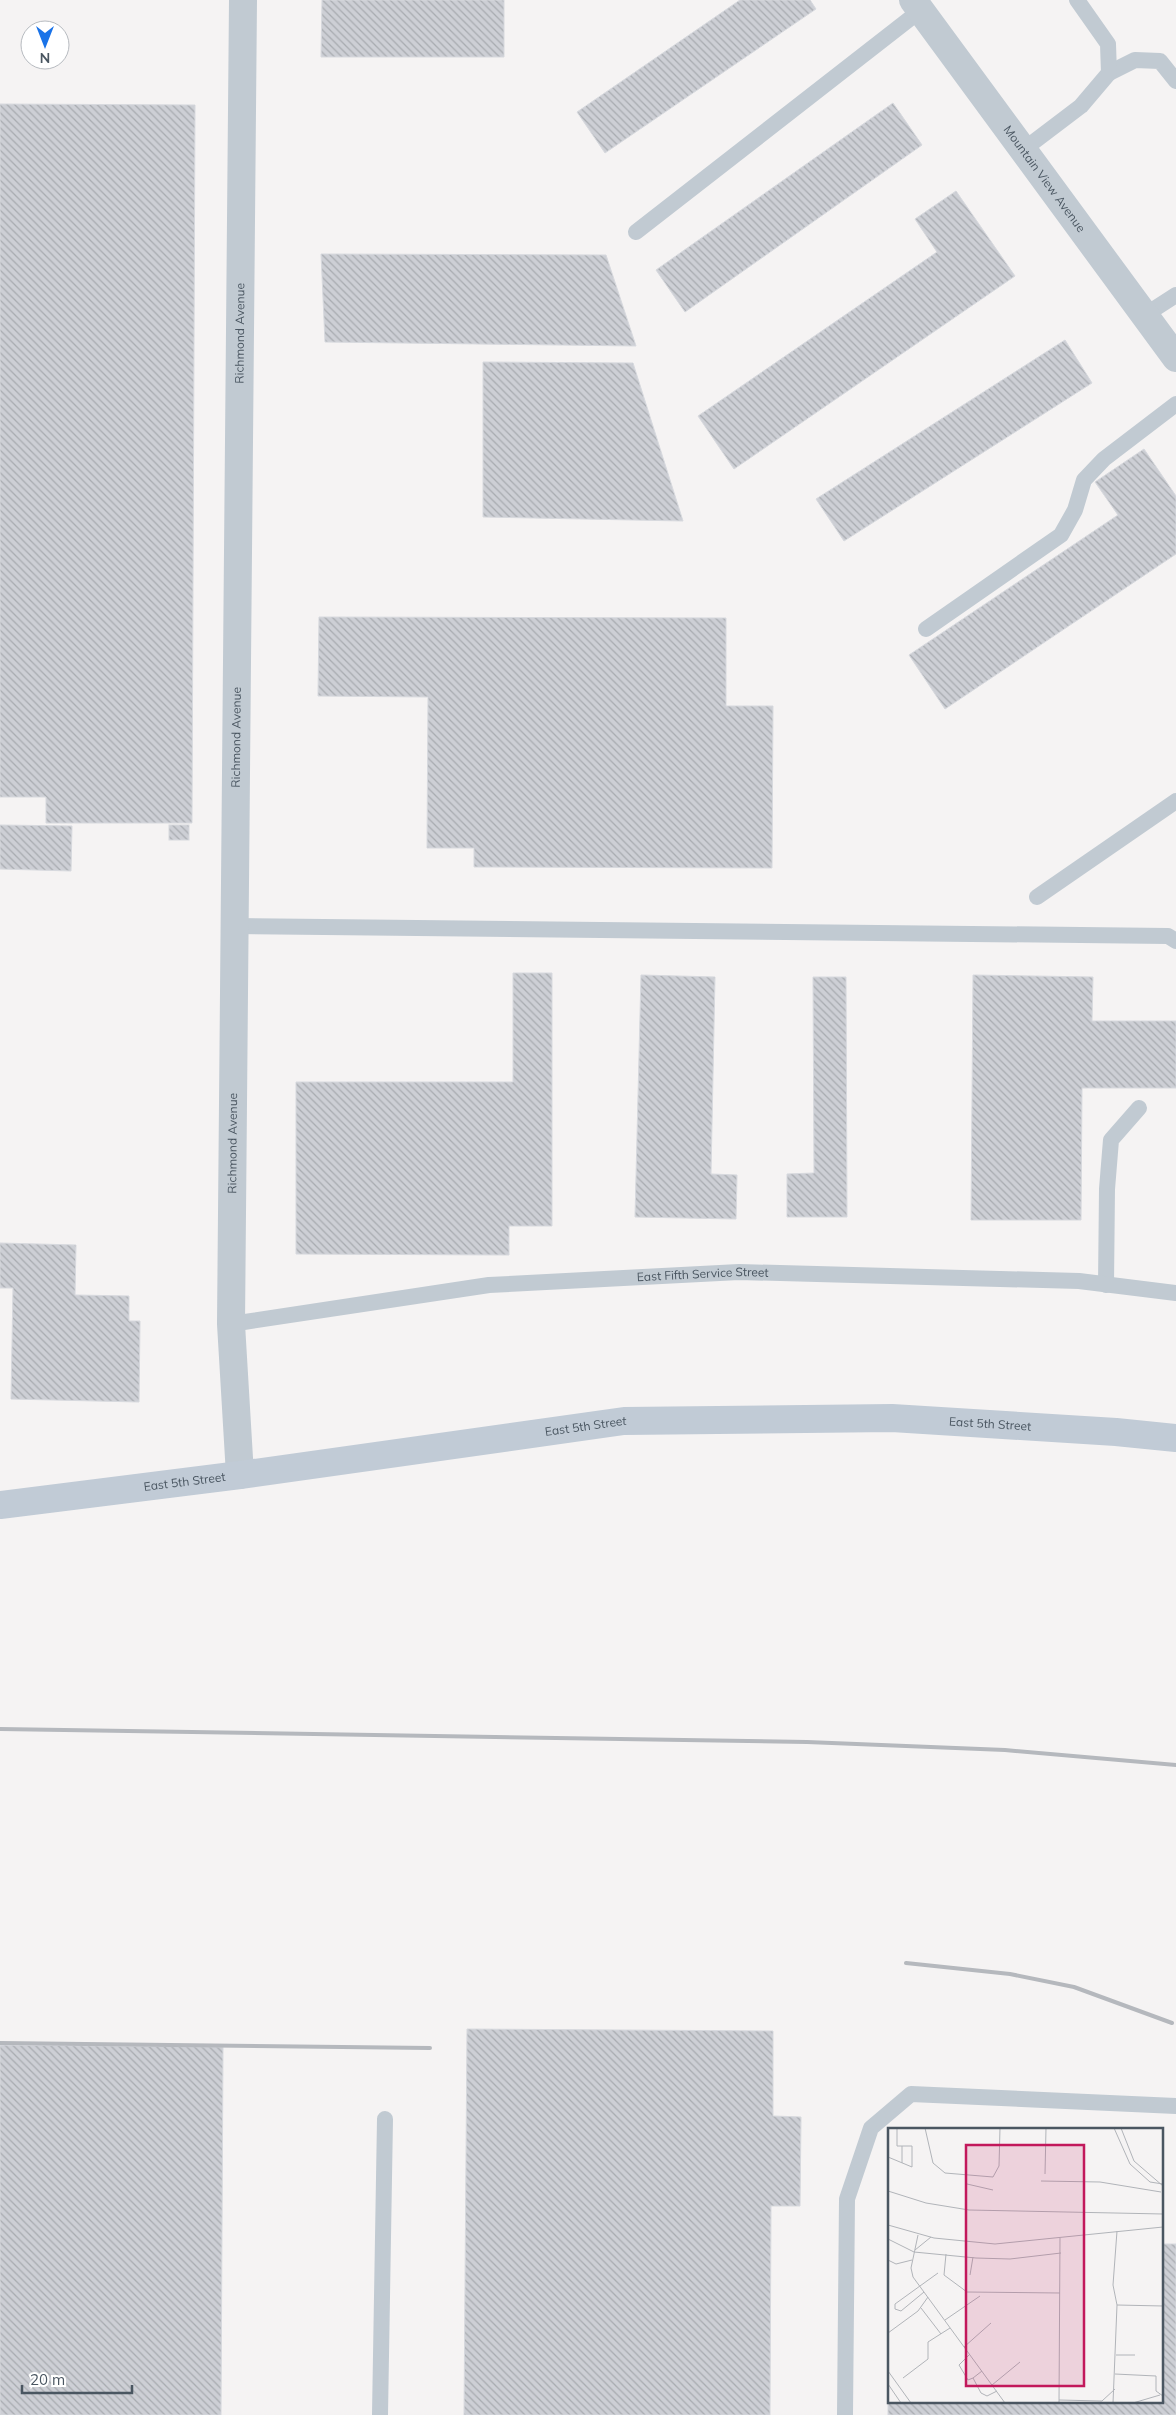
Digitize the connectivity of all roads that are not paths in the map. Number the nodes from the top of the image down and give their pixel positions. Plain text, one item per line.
1 (243, 0) edge
2 (1077, 0) edge
3 (917, 5) edge
4 (1109, 73) junction
5 (1176, 81) edge
6 (1023, 150) junction
7 (636, 232) dead end
8 (1176, 295) edge
9 (1144, 315) junction
10 (1176, 358) edge
11 (1176, 404) edge
12 (926, 630) dead end
13 (1176, 800) edge
14 (1037, 897) dead end
15 (234, 926) junction
16 (1176, 941) edge
17 (1139, 1108) dead end
18 (1106, 1284) junction
19 (1176, 1293) edge
20 (230, 1324) junction
21 (1176, 1438) edge
22 (240, 1475) junction
23 (0, 1505) edge
24 (1176, 2106) edge
25 (385, 2119) dead end
26 (380, 2415) edge
27 (845, 2415) edge

1 - 15 street, Richmond Avenue
2 - 4 lane
3 - 6 street, Mountain View Avenue
3 - 7 lane
4 - 5 lane
4 - 6 lane
6 - 9 street, Mountain View Avenue
8 - 9 lane
9 - 10 street, Mountain View Avenue
11 - 12 lane
13 - 14 lane
15 - 16 lane
15 - 20 street, Richmond Avenue
17 - 18 lane
18 - 19 lane, East Fifth Service Street
18 - 20 lane, East Fifth Service Street
20 - 22 street, Richmond Avenue
21 - 22 main road, East 5th Street
22 - 23 main road, East 5th Street
24 - 27 lane
25 - 26 lane

